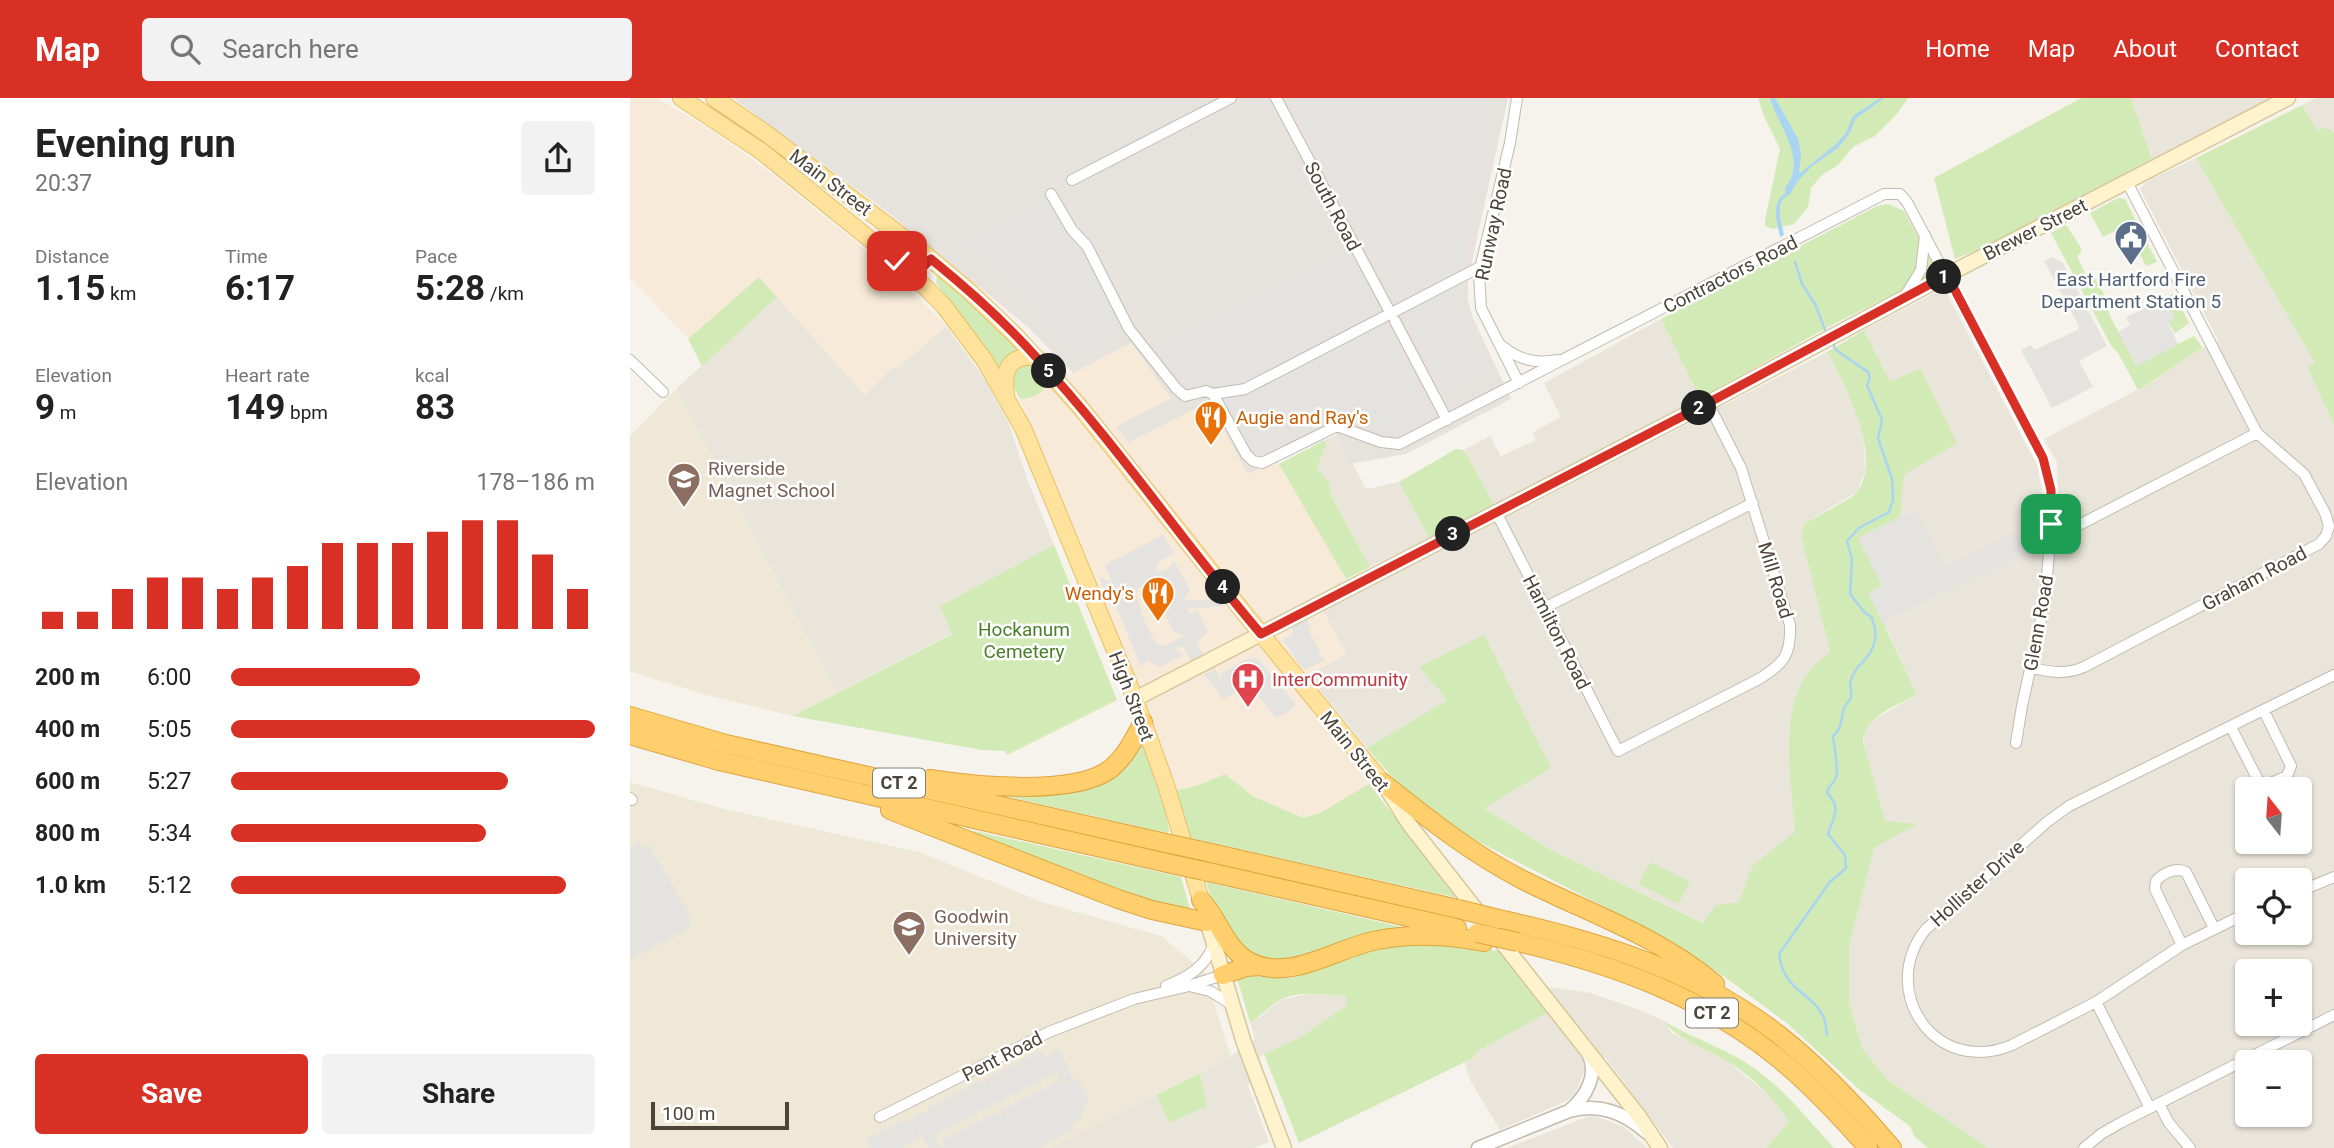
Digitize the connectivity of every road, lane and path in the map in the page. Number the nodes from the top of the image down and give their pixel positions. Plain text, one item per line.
1 (681, 98) edge
2 (714, 98) edge
3 (1231, 98) edge
4 (1276, 98) edge
5 (1517, 98) edge
6 (2288, 98) edge
7 (731, 119) junction
8 (1072, 180) dead end
9 (2126, 182) junction
10 (1051, 194) dead end
11 (1925, 235) junction
12 (931, 259) junction
13 (1480, 267) junction
14 (1947, 275) junction
15 (914, 276) junction
16 (1902, 299) junction
17 (1393, 318) junction
18 (1496, 341) junction
19 (1036, 357) junction
20 (1565, 359) junction
21 (630, 360) edge
22 (1519, 383) junction
23 (663, 392) dead end
24 (1213, 394) junction
25 (1007, 396) junction
26 (1708, 403) junction
27 (1447, 420) junction
28 (2257, 433) junction
29 (1753, 503) junction
30 (1496, 512) junction
31 (2050, 540) junction
32 (1544, 608) junction
33 (1261, 634) junction
34 (2031, 668) junction
35 (2334, 675) edge
36 (1135, 699) junction
37 (2264, 711) junction
38 (630, 716) edge
39 (1143, 722) junction
40 (2231, 727) junction
41 (630, 735) edge
42 (2016, 743) dead end
43 (1618, 751) joint
44 (864, 775) junction
45 (1382, 782) junction
46 (822, 785) junction
47 (2334, 877) edge
48 (2312, 886) edge
49 (1201, 900) junction
50 (2235, 918) edge
51 (1207, 922) junction
52 (2214, 928) junction
53 (1480, 937) junction
54 (1214, 944) junction
55 (2182, 945) junction
56 (1261, 966) junction
57 (1223, 975) junction
58 (1185, 987) junction
59 (1126, 1001) junction
60 (2096, 1002) junction
61 (1231, 1004) junction
62 (1734, 1004) junction
63 (2334, 1015) edge
64 (1588, 1053) junction
65 (2154, 1106) junction
66 (1569, 1111) junction
67 (880, 1117) dead end
68 (1658, 1145) edge
69 (1282, 1148) edge
70 (1478, 1148) edge
71 (1868, 1148) edge
72 (1892, 1148) edge
73 (2084, 1148) edge
74 (2190, 1148) edge

1 - 7 main road, Main Street
2 - 7 main road, Main Street
3 - 8 street
4 - 17 street, South Road
5 - 13 street, Runway Road
6 - 9 main road, Brewer Street
7 - 12 main road, Main Street
7 - 15 main road, Main Street
9 - 14 main road, Brewer Street
9 - 28 street, Graham Road
10 - 24 street
11 - 14 street, Contractors Road
11 - 16 street
11 - 20 street, Contractors Road
12 - 15 main road
12 - 19 main road, Main Street
13 - 17 street
13 - 18 street, Runway Road
14 - 16 main road, Brewer Street
14 - 31 street, Glenn Road
15 - 25 main road, High Street
16 - 26 main road, Brewer Street
17 - 24 street
17 - 27 street, South Road
18 - 20 street
18 - 22 street, Runway Road
19 - 25 main road
19 - 33 main road, Main Street
20 - 22 street, Contractors Road
21 - 23 street
22 - 27 street, Contractors Road
24 - 27 street, Contractors Road
25 - 36 main road, High Street
26 - 29 street, Mill Road
26 - 30 main road, Brewer Street
28 - 31 street
28 - 34 street, Graham Road
29 - 32 street
29 - 43 street, Mill Road
30 - 32 street, Hamilton Road
30 - 33 main road, Brewer Street
31 - 34 street, Glenn Road
32 - 43 street, Hamilton Road
33 - 36 main road, Brewer Street
33 - 45 main road, Main Street
34 - 42 street, Glenn Road
35 - 37 street, Hollister Drive
36 - 39 main road, High Street
37 - 40 street, Hollister Drive
37 - 40 street
38 - 44 highway, CT 2
39 - 44 highway
39 - 49 main road, High Street
40 - 60 street, Hollister Drive
41 - 46 highway, CT 2
44 - 62 highway, CT 2, bridge
45 - 62 highway
45 - 64 main road, Main Street
46 - 51 highway
46 - 53 highway, CT 2, bridge
47 - 48 street
49 - 51 main road, High Street
49 - 56 highway
50 - 52 street, Hollister Drive
51 - 54 main road, High Street
52 - 55 street, Hollister Drive
52 - 55 street
53 - 56 highway
53 - 71 highway, CT 2, bridge
54 - 57 main road, High Street
54 - 59 street, Pent Road
55 - 60 street, Hollister Drive
56 - 57 highway
57 - 58 street, Pent Road
57 - 61 main road, High Street
58 - 59 street, Pent Road
58 - 61 street, Pent Road
59 - 67 street, Pent Road
60 - 65 street
61 - 69 main road, High Street
62 - 72 highway, CT 2
63 - 65 street
64 - 66 street
64 - 68 main road, Main Street
65 - 73 street
65 - 74 street
66 - 68 street
66 - 70 street

